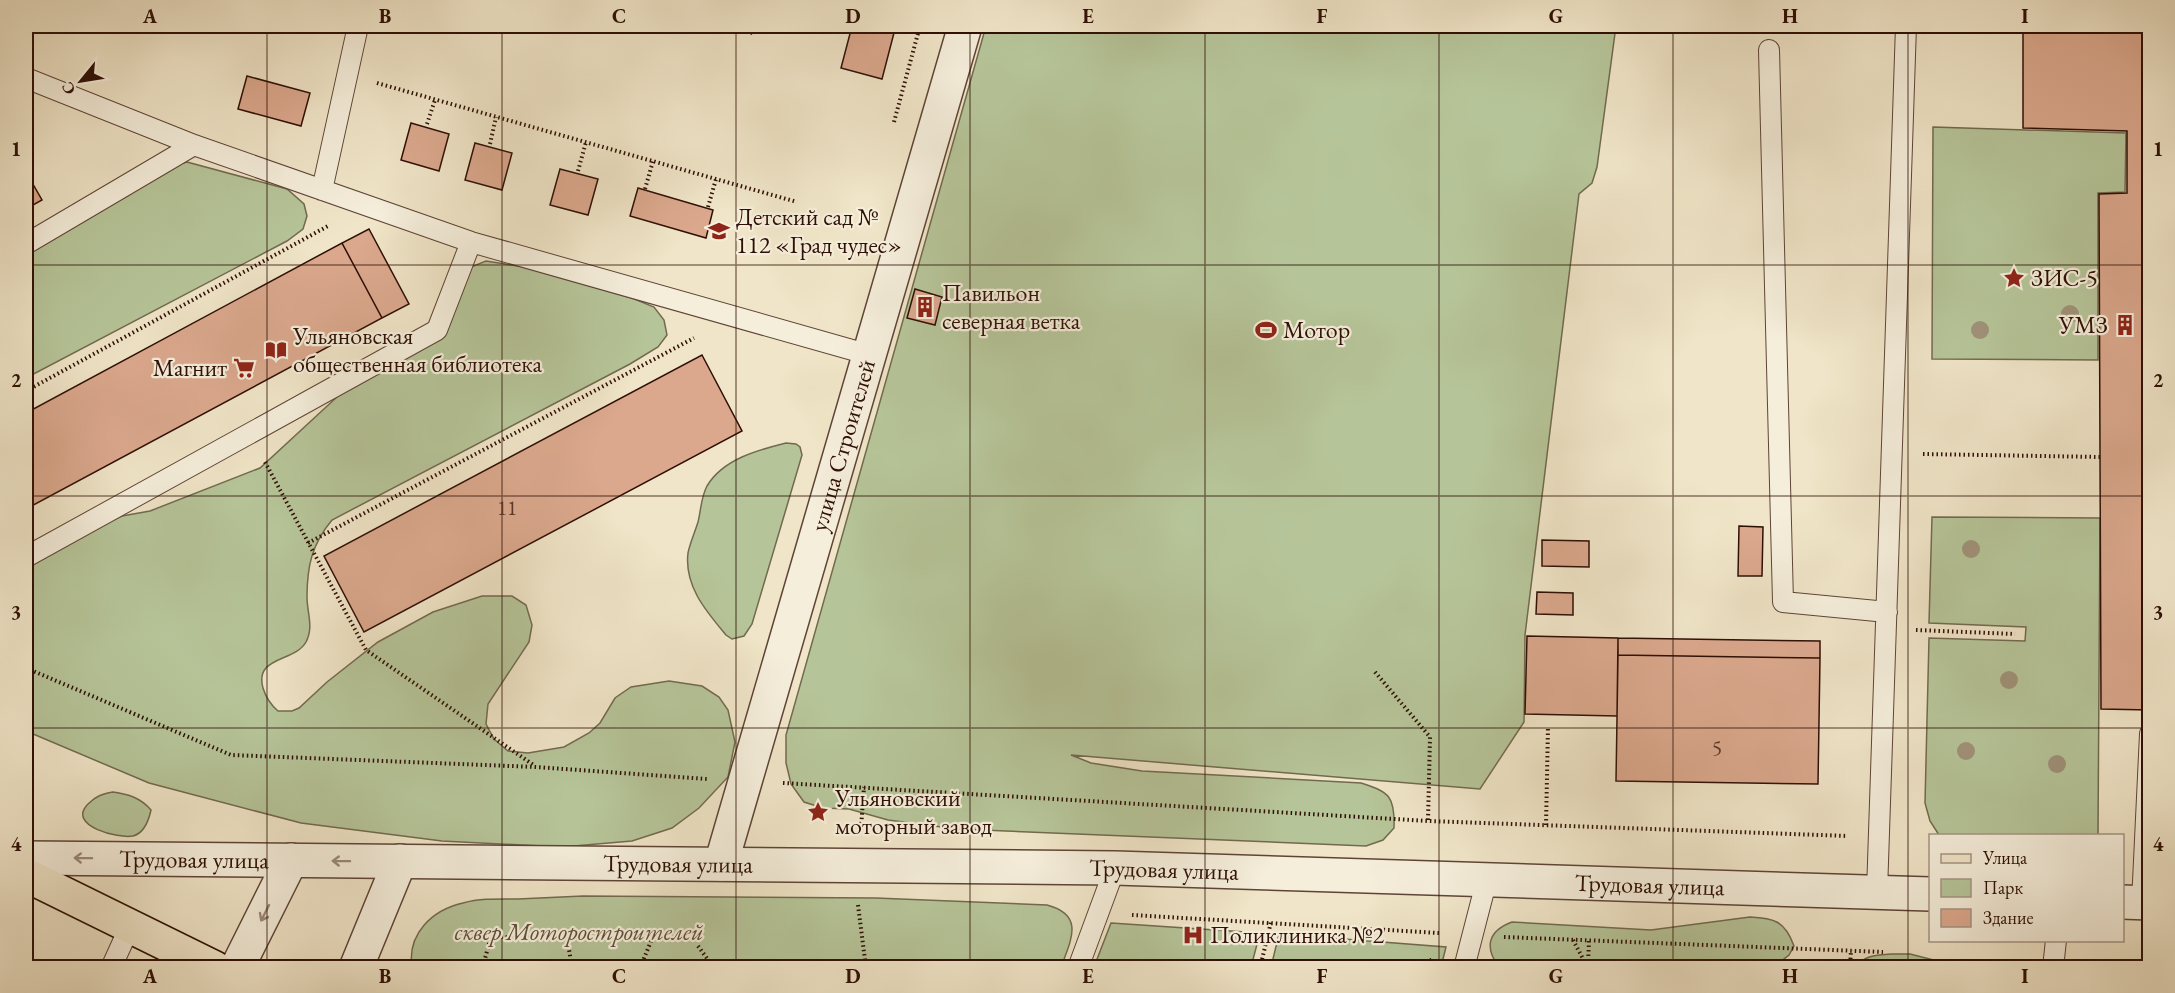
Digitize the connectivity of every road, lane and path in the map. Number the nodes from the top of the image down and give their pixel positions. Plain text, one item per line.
1 (358, 26) edge
2 (754, 26) edge
3 (825, 26) edge
4 (965, 26) edge
5 (1906, 26) edge
6 (838, 31) dead end
7 (750, 34) dead end
8 (1769, 50) dead end
9 (348, 75) junction
10 (26, 78) edge
11 (435, 100) junction
12 (496, 117) junction
13 (428, 124) dead end
14 (586, 142) junction
15 (490, 144) dead end
16 (194, 145) junction
17 (652, 161) junction
18 (578, 171) dead end
19 (716, 179) junction
20 (645, 189) dead end
21 (322, 190) junction
22 (797, 202) dead end
23 (365, 206) junction
24 (708, 207) dead end
25 (471, 242) junction
26 (26, 244) edge
27 (734, 317) junction
28 (870, 355) junction
29 (26, 390) edge
30 (250, 434) junction
31 (1892, 454) junction
32 (2100, 457) dead end
33 (308, 543) junction
34 (26, 556) edge
35 (1886, 620) junction
36 (2015, 634) dead end
37 (26, 668) edge
38 (1375, 672) dead end
39 (1548, 727) dead end
40 (2150, 734) edge
41 (536, 766) junction
42 (744, 781) junction
43 (1428, 821) junction
44 (1546, 825) junction
45 (1879, 837) junction
46 (26, 858) edge
47 (291, 860) junction
48 (399, 861) junction
49 (721, 864) junction
50 (1116, 868) junction
51 (26, 875) edge
52 (1487, 879) junction
53 (1877, 892) junction
54 (1929, 894) edge
55 (857, 899) dead end
56 (2138, 902) edge
57 (1099, 913) junction
58 (1271, 922) junction
59 (130, 926) junction
60 (1473, 935) junction
61 (567, 937) junction
62 (1572, 940) junction
63 (1589, 940) junction
64 (2056, 942) edge
65 (698, 946) dead end
66 (1851, 951) junction
67 (1883, 952) dead end
68 (1588, 967) edge
69 (111, 968) edge
70 (215, 968) edge
71 (237, 968) edge
72 (356, 968) edge
73 (496, 968) edge
74 (572, 968) edge
75 (640, 968) edge
76 (714, 968) edge
77 (866, 968) edge
78 (1078, 968) edge
79 (1260, 968) edge
80 (1464, 968) edge
81 (1850, 968) edge
82 (2053, 968) edge

1 - 9 lane
2 - 7 path
3 - 6 path
4 - 28 street, улица Строителей
5 - 31 lane
8 - 35 lane
9 - 11 path
9 - 21 lane
10 - 16 lane
11 - 12 path
11 - 13 path
12 - 14 path
12 - 15 path
14 - 17 path
14 - 18 path
16 - 21 lane
16 - 26 lane
17 - 19 path
17 - 20 path
19 - 22 path
19 - 24 path
21 - 23 lane
23 - 25 lane
23 - 29 path
25 - 27 lane
25 - 30 lane
27 - 28 lane
27 - 33 path
28 - 42 street, улица Строителей
30 - 33 path
30 - 34 lane
31 - 32 path
31 - 35 lane
33 - 41 path
35 - 36 path
35 - 45 lane
37 - 41 path
38 - 43 path
39 - 44 path
40 - 56 lane
41 - 42 path
42 - 43 path
42 - 49 street, улица Строителей
43 - 44 path
44 - 45 path
45 - 53 lane
47 -> 46 street, Трудовая улица
48 -> 47 street, Трудовая улица
47 -> 71 street
48 - 49 street, Трудовая улица
48 - 72 street
49 - 50 street, Трудовая улица
50 - 52 street, Трудовая улица
50 - 57 lane
51 - 59 main road
52 - 53 street, Трудовая улица
52 - 60 lane
53 - 54 street, Трудовая улица
55 - 77 path
57 - 58 path
57 - 78 lane
58 - 60 path
58 - 79 path
59 - 69 lane
59 - 70 main road
60 - 62 path
60 - 80 lane
61 - 73 path
61 - 74 path
61 - 75 path
62 - 63 path
62 - 68 path
63 - 66 path
63 - 68 path
64 - 82 lane
65 - 76 path
66 - 67 path
66 - 81 path

